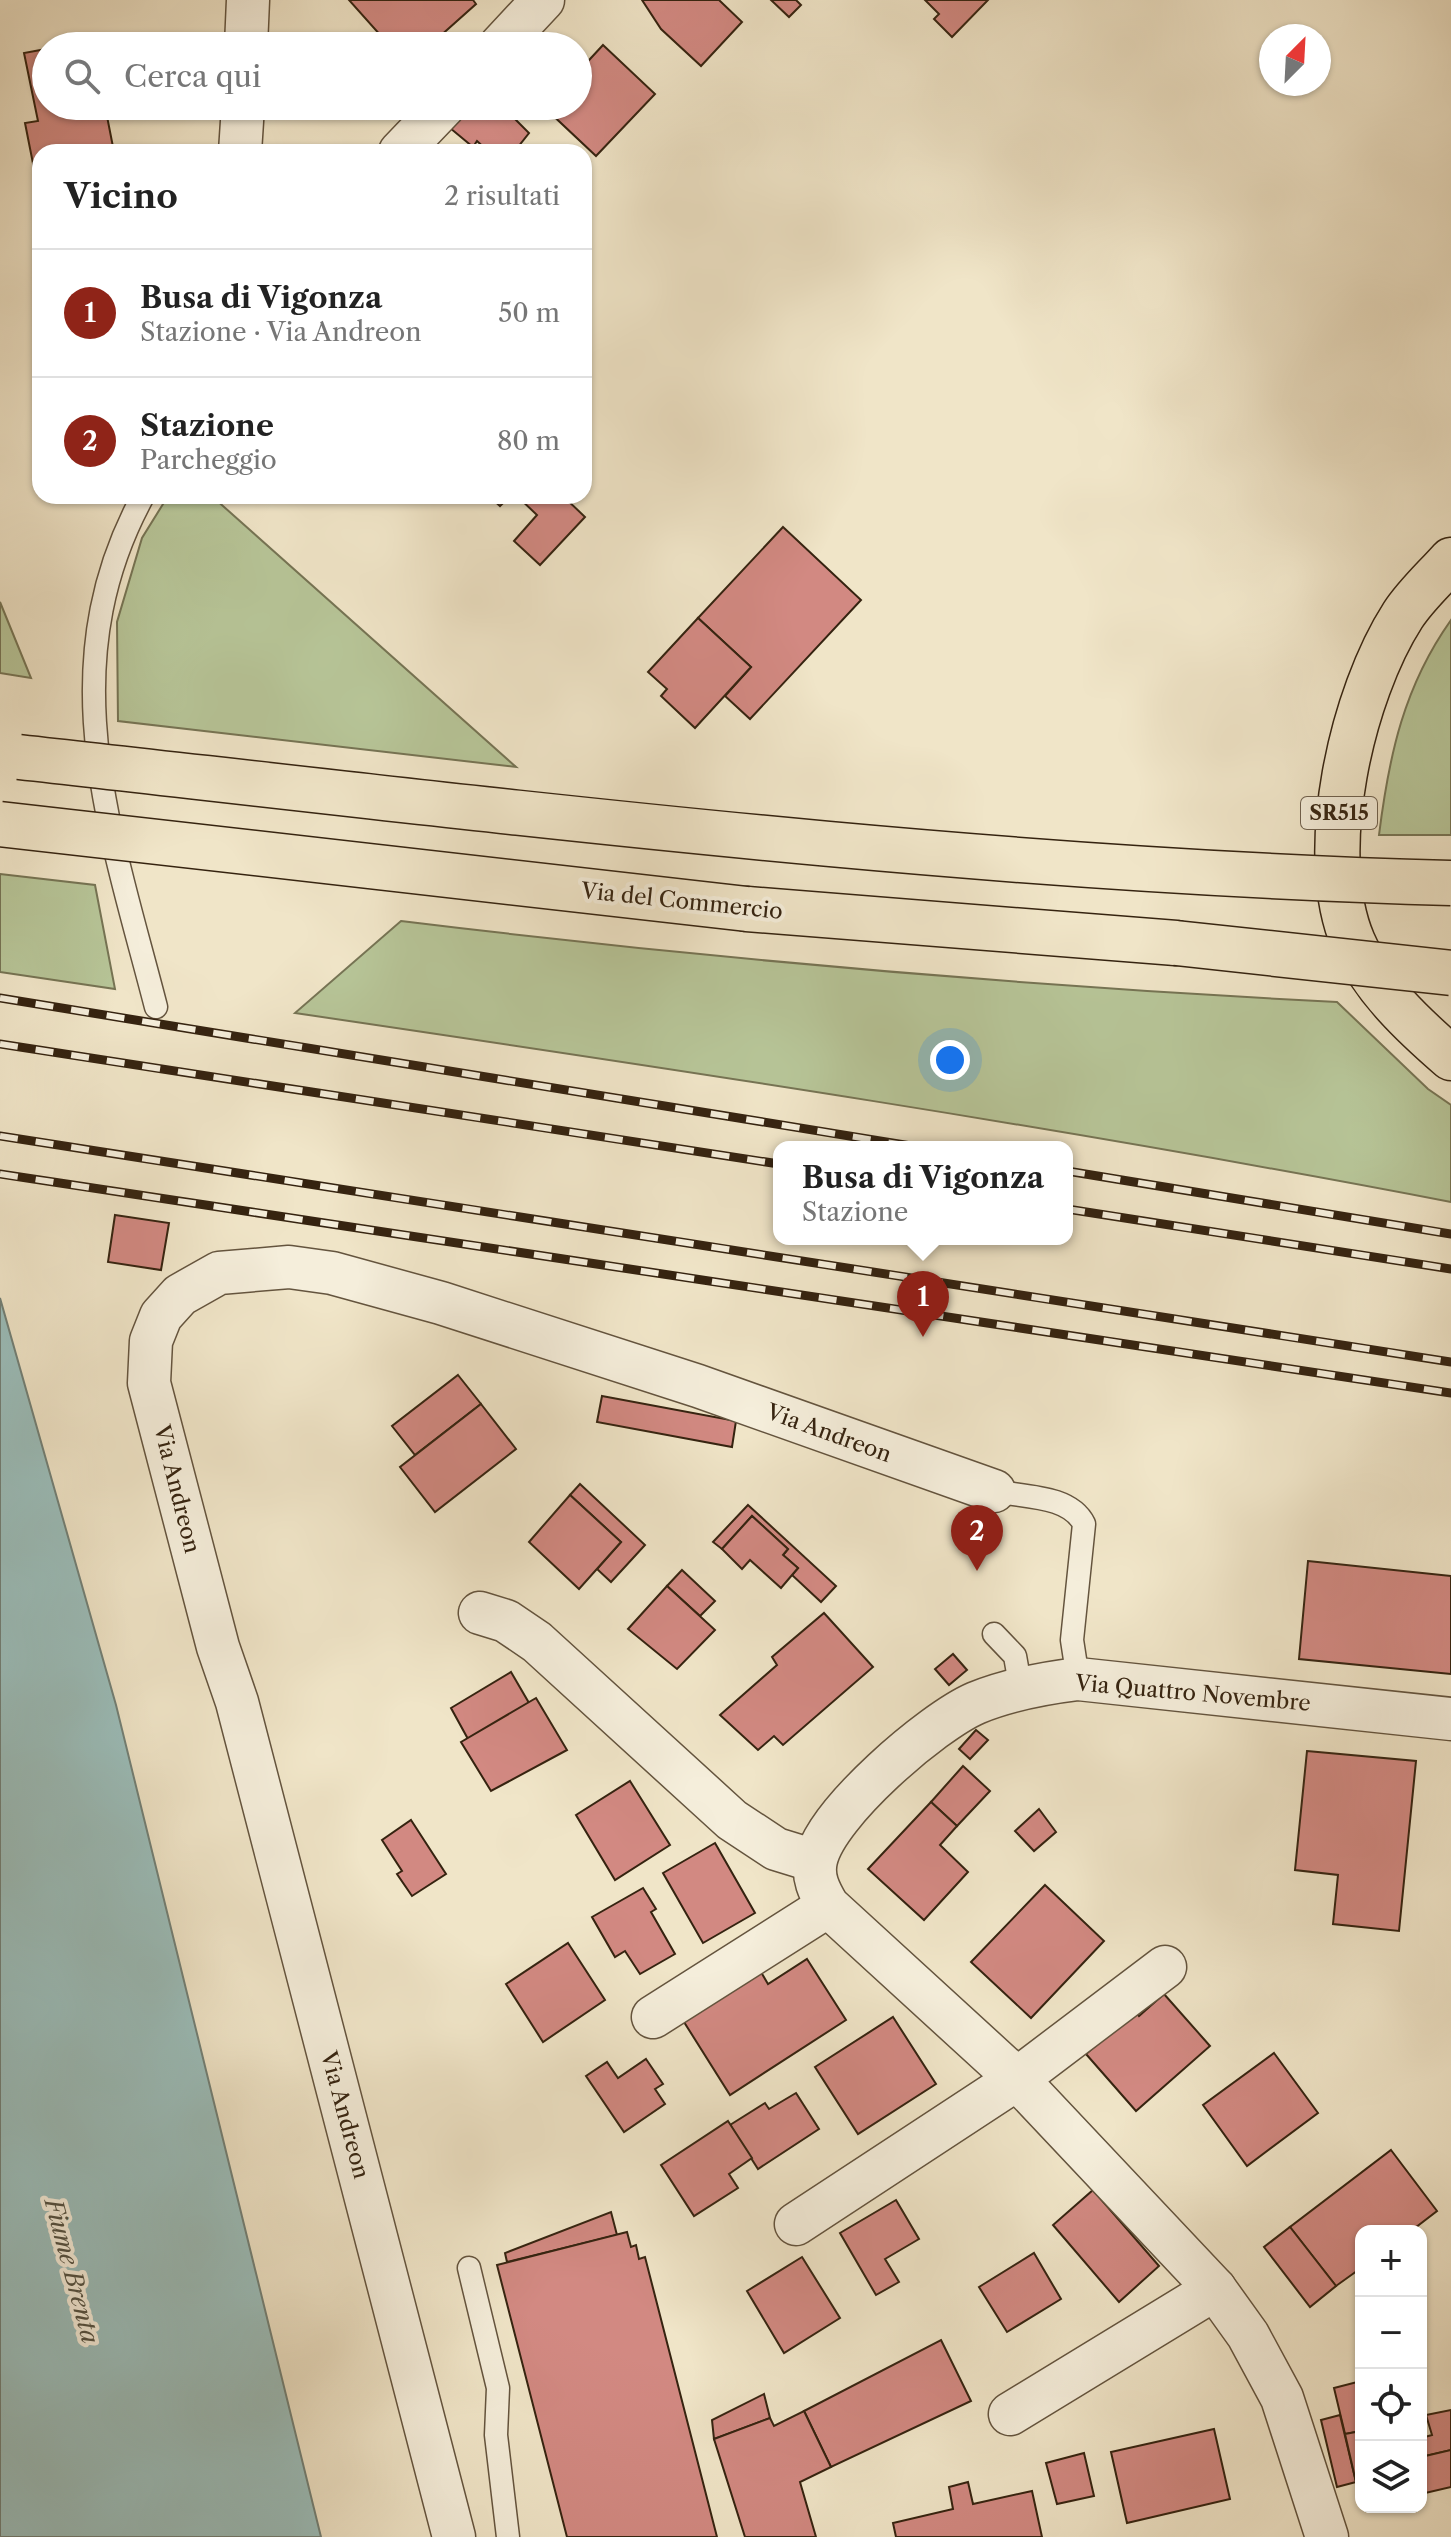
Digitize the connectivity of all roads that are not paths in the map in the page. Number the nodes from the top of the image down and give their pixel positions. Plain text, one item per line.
1 (248, 0) edge
2 (543, 0) edge
3 (247, 32) edge
4 (513, 32) edge
5 (242, 120) edge
6 (431, 120) edge
7 (241, 144) edge
8 (408, 144) edge
9 (139, 504) edge
10 (1451, 560) edge
11 (10, 756) edge
12 (0, 824) edge
13 (1451, 883) edge
14 (1451, 973) edge
15 (156, 1007) dead end
16 (1451, 1058) edge
17 (989, 1500) joint
18 (480, 1613) dead end
19 (994, 1634) dead end
20 (1078, 1679) junction
21 (1021, 1690) junction
22 (1451, 1719) edge
23 (815, 1861) junction
24 (828, 1906) junction
25 (1165, 1967) dead end
26 (653, 2017) dead end
27 (1017, 2079) junction
28 (796, 2224) dead end
29 (469, 2268) dead end
30 (1215, 2289) junction
31 (1010, 2414) dead end
32 (454, 2537) edge
33 (508, 2537) edge
34 (1327, 2537) edge

1 - 3 street
2 - 4 street
5 - 7 street
6 - 8 street
9 - 15 lane
10 - 16 main road, SR515
11 - 13 main road, bridge
12 - 14 main road, Via del Commercio, bridge
17 - 20 lane
17 - 32 street, Via Andreon
18 - 23 street
19 - 21 lane
20 - 21 street, Via Quattro Novembre
20 - 22 street, Via Quattro Novembre
21 - 23 street, Via Quattro Novembre
23 - 24 street
24 - 26 street
24 - 27 street
25 - 27 street
27 - 28 street
27 - 30 street
29 - 33 lane
30 - 31 street
30 - 34 street

